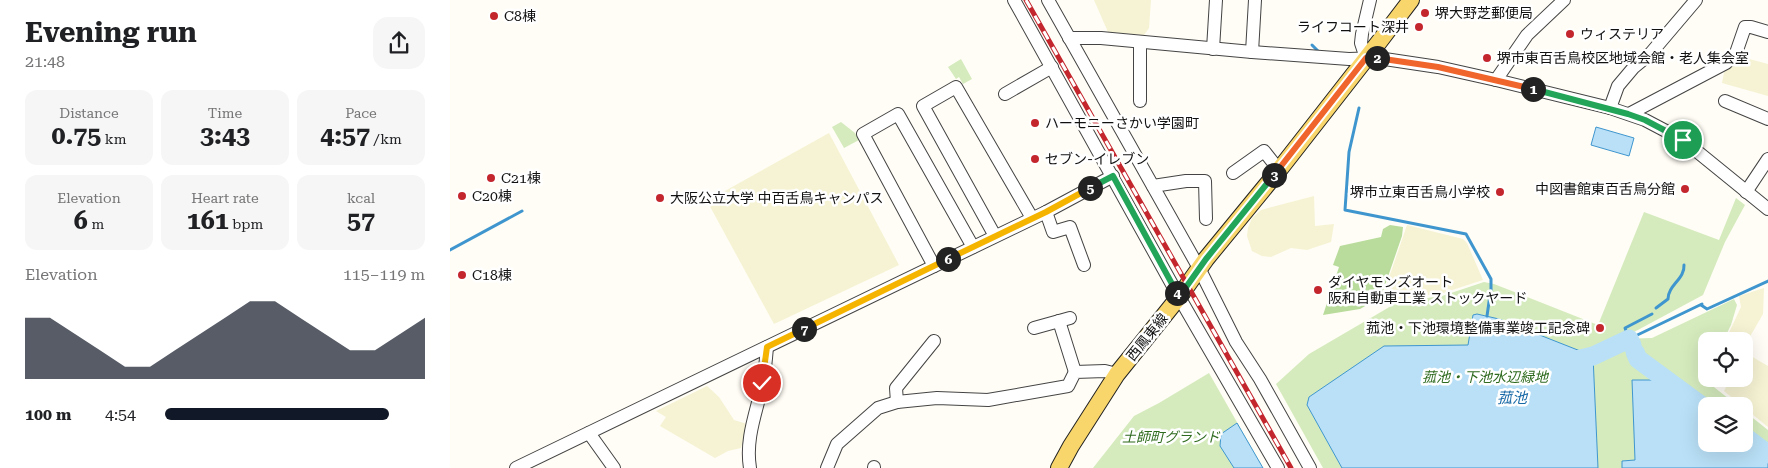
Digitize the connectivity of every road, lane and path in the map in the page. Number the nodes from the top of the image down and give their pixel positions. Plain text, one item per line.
1 (1014, 0) edge
2 (1048, 0) edge
3 (1216, 0) edge
4 (1255, 0) edge
5 (1370, 0) edge
6 (1410, 0) edge
7 (1564, 0) edge
8 (1696, 0) edge
9 (1768, 32) edge
10 (1069, 38) junction
11 (1140, 42) junction
12 (1213, 49) junction
13 (1252, 52) junction
14 (1366, 58) junction
15 (1052, 67) junction
16 (1496, 80) junction
17 (1005, 94) dead end
18 (1140, 101) dead end
19 (1725, 101) dead end
20 (1610, 108) junction
21 (1628, 114) junction
22 (1768, 119) edge
23 (1768, 159) edge
24 (1279, 170) junction
25 (1233, 173) dead end
26 (1113, 176) junction
27 (1153, 186) junction
28 (1746, 192) junction
29 (1768, 210) edge
30 (1046, 212) junction
31 (1032, 218) junction
32 (1206, 219) dead end
33 (995, 236) junction
34 (973, 247) junction
35 (1084, 265) dead end
36 (934, 266) junction
37 (1199, 268) junction
38 (1179, 297) junction
39 (1034, 328) dead end
40 (934, 341) dead end
41 (767, 347) junction
42 (1074, 372) junction
43 (1117, 374) junction
44 (897, 402) junction
45 (589, 433) junction
46 (516, 468) edge
47 (614, 468) edge
48 (750, 468) edge
49 (827, 468) edge
50 (1059, 468) edge
51 (1278, 468) edge
52 (1310, 468) edge

1 - 15 street
2 - 10 street
3 - 12 street
4 - 13 street
5 - 14 street
6 - 14 main road, 西鳳東線
7 - 16 street
8 - 20 street
9 - 21 street
10 - 11 street
10 - 27 street
11 - 12 street
11 - 18 street
12 - 13 street
13 - 14 street
14 - 16 street
14 - 24 main road, 西鳳東線
15 - 17 street
15 - 26 street
16 - 20 street
19 - 22 street
20 - 21 street
21 - 28 street
23 - 28 street
24 - 25 street
24 - 37 main road, 西鳳東線
26 - 30 street
26 - 38 street
27 - 32 street
27 - 37 street
28 - 29 street
30 - 31 street
30 - 35 street
31 - 33 street
31 - 33 street
33 - 34 street
34 - 36 street
34 - 36 street
36 - 41 street
37 - 38 main road, 西鳳東線
37 - 52 street
38 - 43 main road, 西鳳東線
38 - 51 street
39 - 42 street
40 - 44 street
41 - 45 street
41 - 48 street
42 - 43 street
42 - 44 street
43 - 50 main road, 西鳳東線
44 - 49 street
45 - 46 street
45 - 47 street

